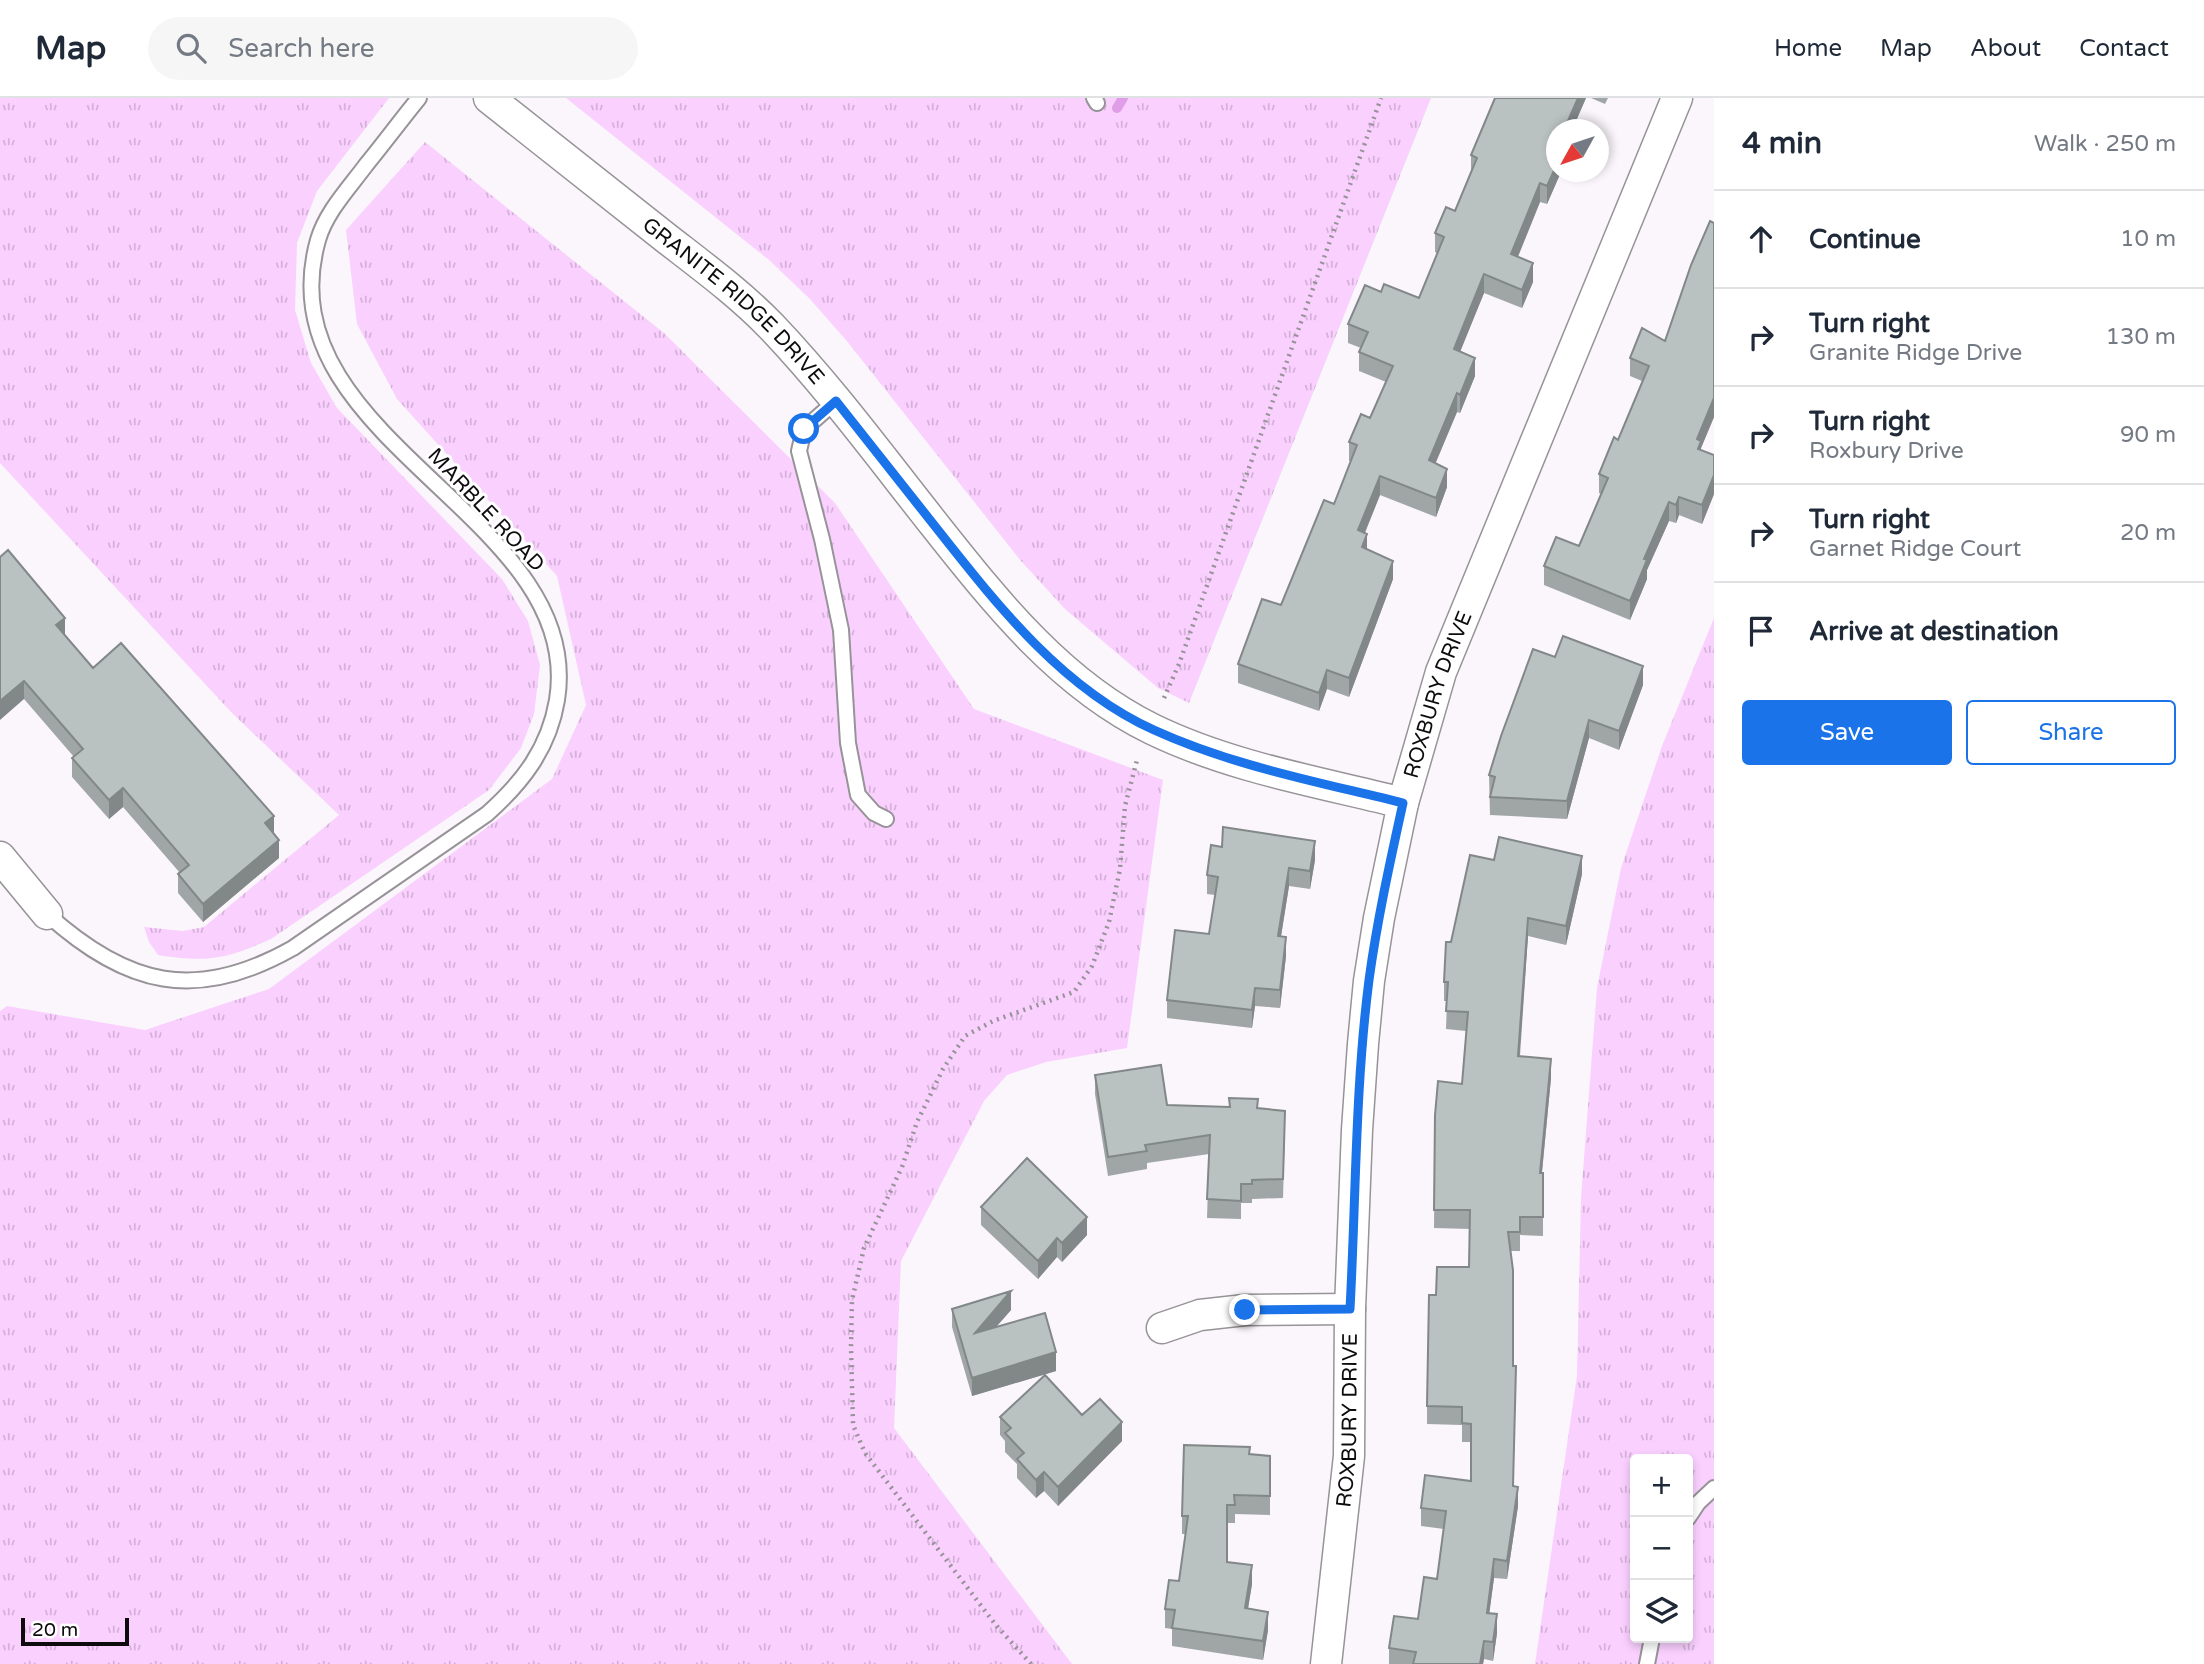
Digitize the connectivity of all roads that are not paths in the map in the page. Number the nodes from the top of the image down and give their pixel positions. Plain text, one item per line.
1 (419, 98) edge
2 (489, 98) edge
3 (1677, 98) edge
4 (836, 401) junction
5 (1403, 803) junction
6 (886, 818) dead end
7 (0, 857) edge
8 (47, 914) joint
9 (1350, 1309) junction
10 (1162, 1328) dead end
11 (1714, 1489) edge
12 (1689, 1517) edge
13 (1651, 1643) edge
14 (1326, 1664) edge
15 (1647, 1664) edge

1 - 8 lane, MARBLE ROAD
2 - 4 street, GRANITE RIDGE DRIVE
3 - 5 street, ROXBURY DRIVE
4 - 5 street, GRANITE RIDGE DRIVE
4 - 6 lane
5 - 9 street, ROXBURY DRIVE
7 - 8 street
9 - 10 street
9 - 14 street, ROXBURY DRIVE
11 - 12 lane
13 - 15 lane

